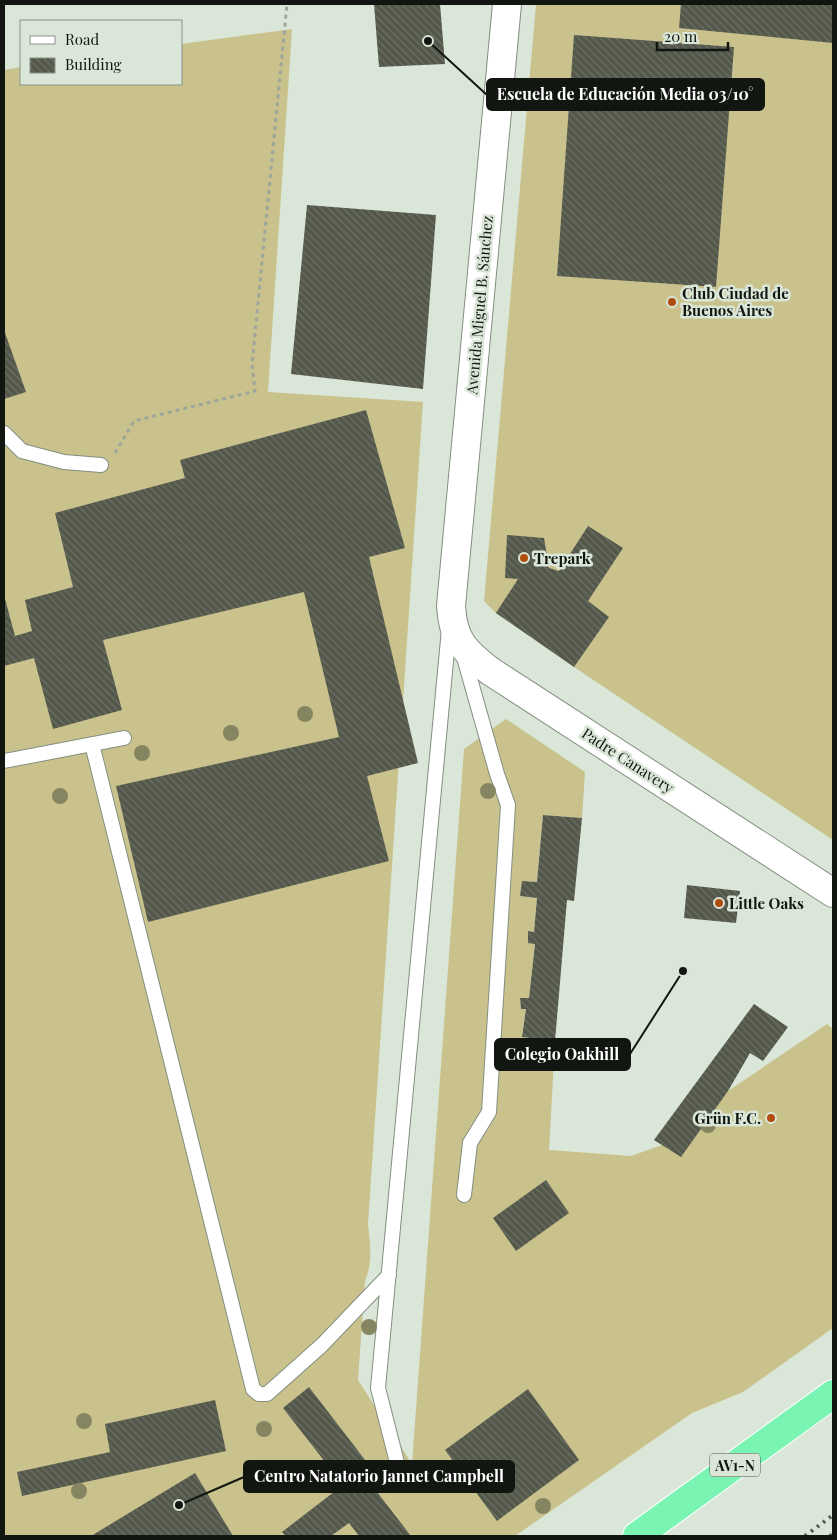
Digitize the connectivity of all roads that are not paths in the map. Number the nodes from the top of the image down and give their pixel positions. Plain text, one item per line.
1 (507, 4) edge
2 (4, 433) edge
3 (101, 465) road end
4 (451, 606) junction
5 (460, 644) junction
6 (124, 738) dead end
7 (92, 744) junction
8 (4, 761) edge
9 (833, 893) edge
10 (464, 1195) dead end
11 (389, 1275) junction
12 (833, 1394) edge
13 (402, 1482) dead end
14 (637, 1536) edge

1 - 4 street, Avenida Miguel B. Sánchez
2 - 3 lane
4 - 5 street, Padre Canavery
4 - 11 lane
5 - 9 street, Padre Canavery
5 - 10 lane
6 - 7 lane
7 - 8 lane
7 - 11 lane
11 - 13 lane
12 - 14 highway, AV1-N

